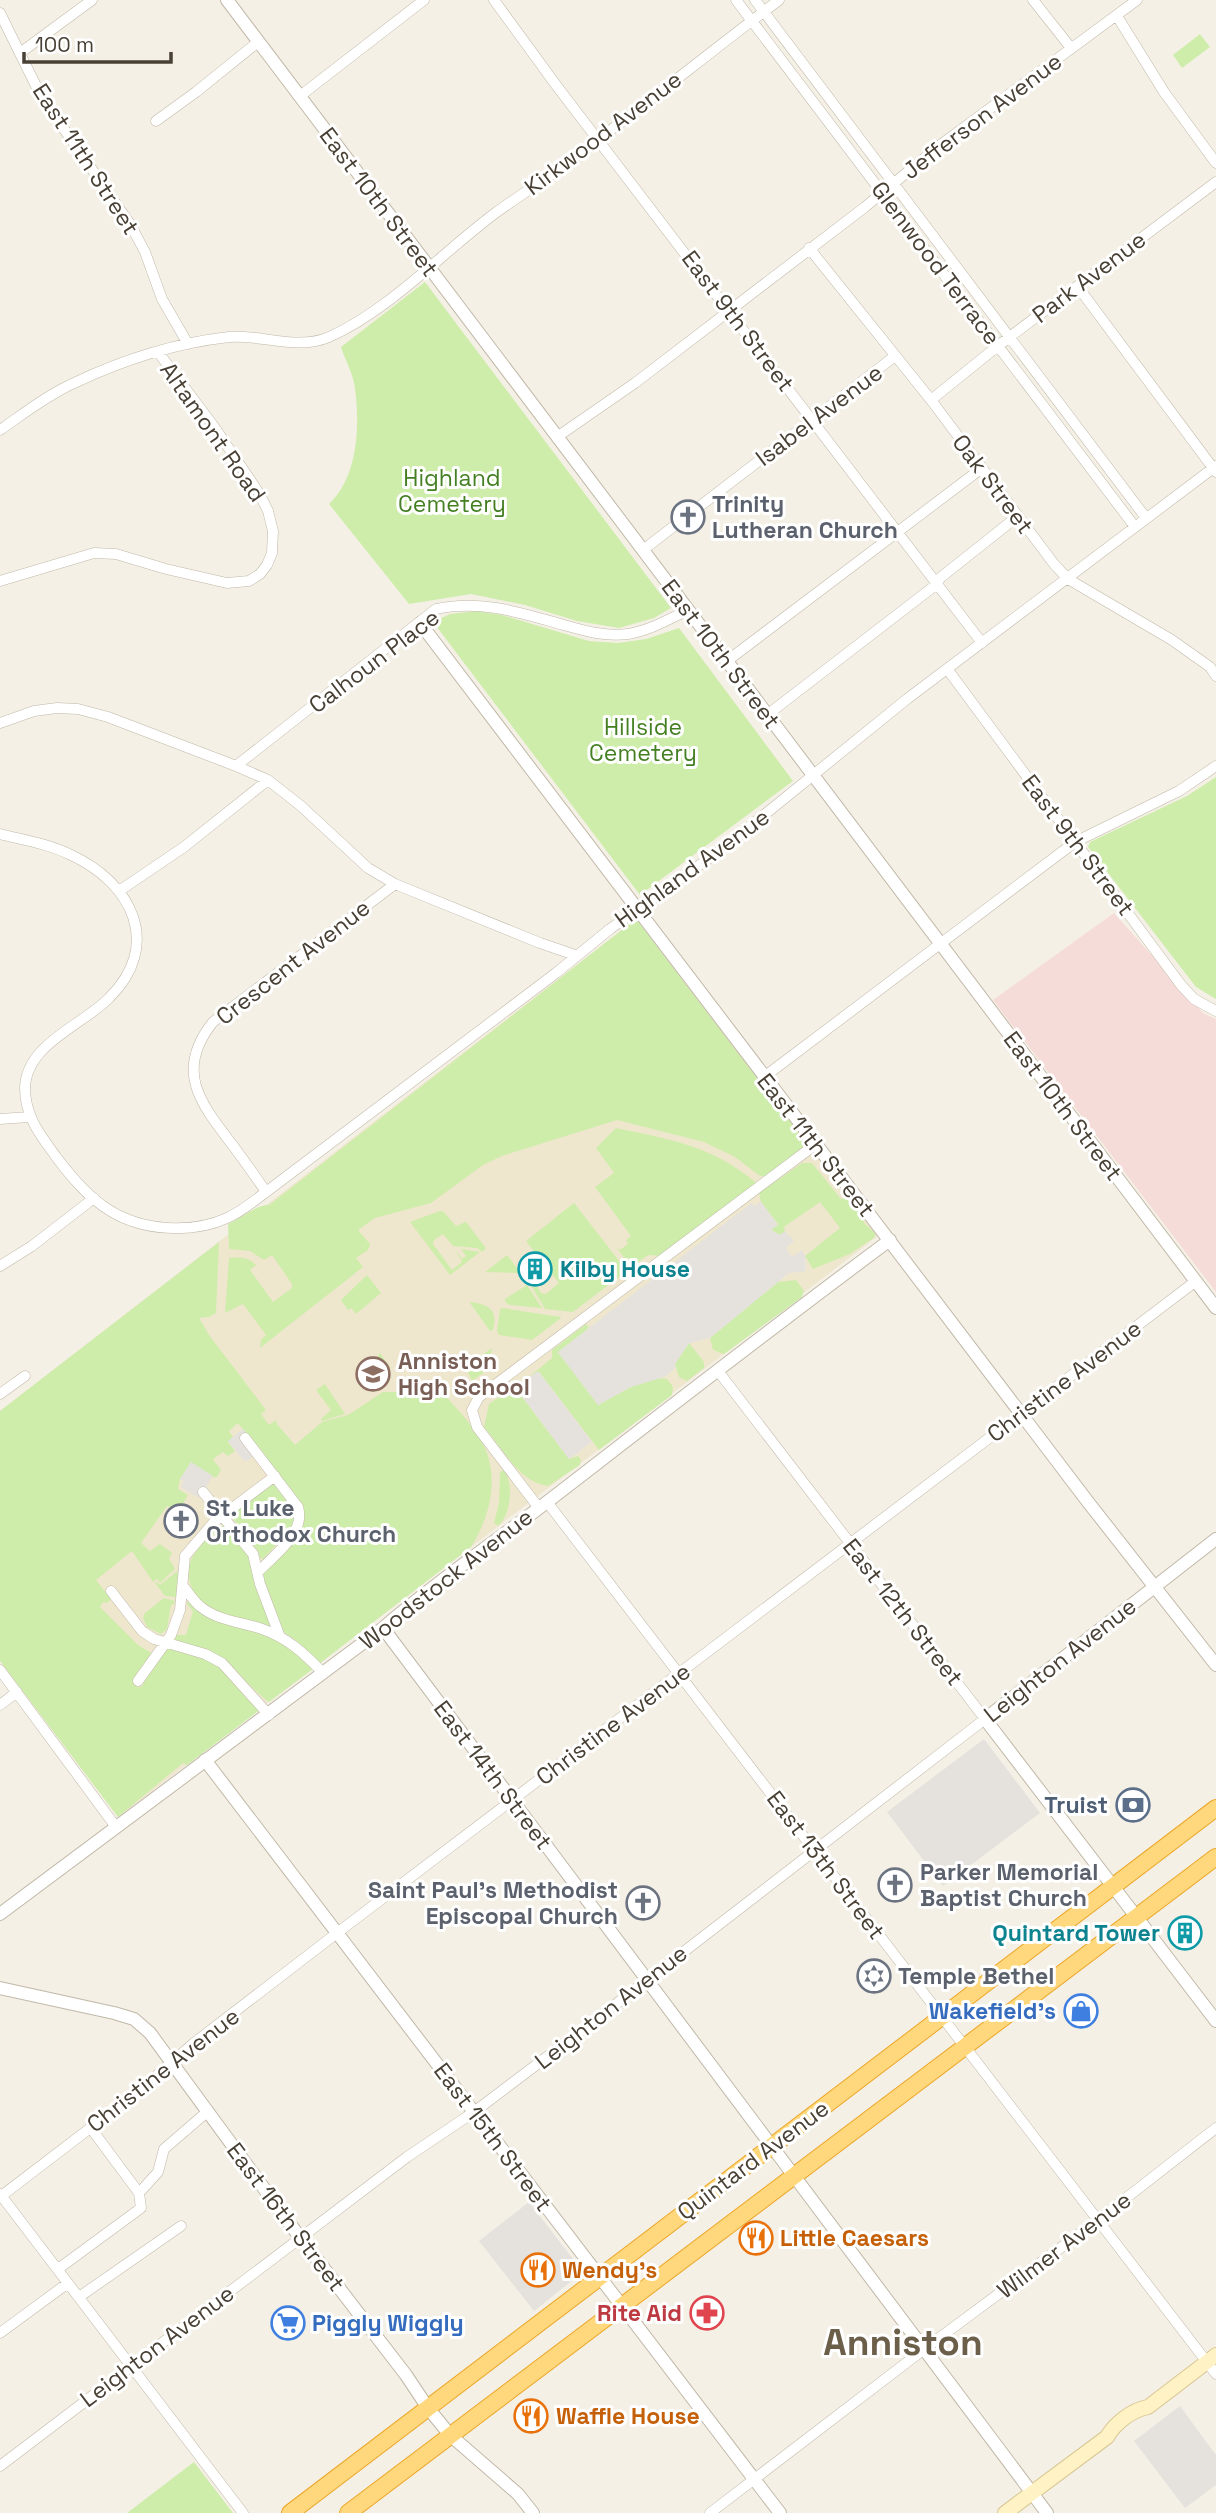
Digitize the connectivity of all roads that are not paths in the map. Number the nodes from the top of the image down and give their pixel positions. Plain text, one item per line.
1 (92, 0) edge
2 (227, 0) edge
3 (424, 0) edge
4 (494, 0) edge
5 (736, 0) edge
6 (755, 0) edge
7 (779, 0) edge
8 (1033, 0) edge
9 (1137, 0) edge
10 (764, 11) junction
11 (0, 13) edge
12 (1117, 16) junction
13 (752, 21) junction
14 (258, 42) junction
15 (1072, 48) junction
16 (20, 53) junction
17 (300, 96) junction
18 (156, 121) dead end
19 (599, 139) junction
20 (1216, 163) edge
21 (1216, 182) edge
22 (893, 183) junction
23 (882, 192) junction
24 (809, 248) junction
25 (429, 268) junction
26 (966, 278) junction
27 (955, 287) junction
28 (1078, 287) junction
29 (729, 311) junction
30 (1010, 337) junction
31 (188, 344) junction
32 (999, 345) junction
33 (158, 352) junction
34 (895, 356) junction
35 (931, 400) junction
36 (814, 421) junction
37 (0, 430) edge
38 (1084, 436) junction
39 (557, 437) junction
40 (1073, 444) junction
41 (982, 468) junction
42 (1215, 469) edge
43 (1018, 516) junction
44 (1146, 518) junction
45 (1135, 527) junction
46 (897, 532) junction
47 (643, 550) junction
48 (1068, 579) junction
49 (0, 581) edge
50 (937, 584) junction
51 (688, 610) junction
52 (420, 623) junction
53 (982, 643) junction
54 (727, 661) junction
55 (1214, 668) edge
56 (948, 670) junction
57 (767, 715) junction
58 (0, 723) edge
59 (236, 766) junction
60 (1216, 766) edge
61 (813, 776) junction
62 (268, 780) junction
63 (0, 834) edge
64 (1075, 842) junction
65 (395, 884) junction
66 (119, 891) junction
67 (638, 910) junction
68 (940, 943) junction
69 (575, 955) junction
70 (1216, 1012) edge
71 (764, 1077) junction
72 (29, 1117) junction
73 (0, 1119) edge
74 (816, 1144) junction
75 (266, 1192) junction
76 (94, 1199) junction
77 (890, 1240) junction
78 (0, 1266) edge
79 (1196, 1281) junction
80 (1216, 1308) edge
81 (718, 1371) junction
82 (25, 1376) dead end
83 (0, 1394) edge
84 (1022, 1414) junction
85 (245, 1438) dead end
86 (275, 1476) junction
87 (203, 1492) dead end
88 (543, 1505) junction
89 (222, 1515) junction
90 (1216, 1539) edge
91 (851, 1544) junction
92 (258, 1572) junction
93 (183, 1586) junction
94 (1155, 1586) junction
95 (111, 1591) dead end
96 (383, 1628) junction
97 (280, 1637) junction
98 (166, 1642) junction
99 (1216, 1665) edge
100 (0, 1670) edge
101 (323, 1674) junction
102 (679, 1674) junction
103 (138, 1681) dead end
104 (17, 1692) junction
105 (0, 1705) edge
106 (269, 1715) junction
107 (985, 1719) junction
108 (205, 1760) junction
109 (512, 1801) junction
110 (1216, 1808) edge
111 (116, 1827) junction
112 (814, 1849) junction
113 (1216, 1857) edge
114 (1112, 1886) junction
115 (0, 1914) edge
116 (1136, 1916) junction
117 (337, 1933) junction
118 (646, 1980) junction
119 (0, 1988) edge
120 (941, 2016) junction
121 (1216, 2021) edge
122 (964, 2046) junction
123 (171, 2064) junction
124 (207, 2112) junction
125 (474, 2112) junction
126 (90, 2127) junction
127 (1216, 2128) edge
128 (770, 2146) junction
129 (792, 2175) junction
130 (139, 2193) junction
131 (0, 2195) edge
132 (1098, 2220) junction
133 (181, 2226) dead end
134 (300, 2237) junction
135 (58, 2269) junction
136 (600, 2277) junction
137 (68, 2283) junction
138 (79, 2297) junction
139 (621, 2305) junction
140 (0, 2333) edge
141 (923, 2350) junction
142 (1213, 2364) edge
143 (131, 2366) junction
144 (428, 2408) junction
145 (450, 2435) junction
146 (0, 2466) edge
147 (754, 2480) junction
148 (1031, 2494) junction
149 (243, 2513) edge
150 (290, 2513) edge
151 (348, 2513) edge
152 (533, 2513) edge
153 (710, 2513) edge
154 (780, 2513) edge
155 (1006, 2513) edge
156 (1047, 2513) edge

1 - 16 street
2 - 14 street, East 10th Street
3 - 17 street
4 - 19 street, East 9th Street
5 - 13 street, Glenwood Terrace
6 - 10 street, Glenwood Terrace
7 - 10 street, Kirkwood Avenue
8 - 15 street
9 - 12 street, Jefferson Avenue
10 - 13 street, Kirkwood Avenue
10 - 22 street, Glenwood Terrace
11 - 16 street, East 11th Street
12 - 15 street, Jefferson Avenue
12 - 20 street
13 - 19 street, Kirkwood Avenue
13 - 23 street, Glenwood Terrace
14 - 17 street, East 10th Street
14 - 18 street
15 - 22 street, Jefferson Avenue
16 - 31 street, East 11th Street
17 - 25 street, East 10th Street
19 - 25 street, Kirkwood Avenue
19 - 29 street, East 9th Street
21 - 28 street, Park Avenue
22 - 23 street, Jefferson Avenue
22 - 26 street, Glenwood Terrace
23 - 24 street, Jefferson Avenue
23 - 27 street, Glenwood Terrace
24 - 29 street, Jefferson Avenue
24 - 34 street, Oak Street
25 - 31 street, Kirkwood Avenue
25 - 39 street, East 10th Street
26 - 27 street
26 - 30 street, Glenwood Terrace
27 - 32 street, Glenwood Terrace
28 - 30 street, Park Avenue
28 - 42 street
29 - 36 street, East 9th Street
29 - 39 street, Jefferson Avenue
30 - 32 street, Park Avenue
30 - 38 street, Glenwood Terrace
31 - 33 street, Kirkwood Avenue
32 - 35 street, Park Avenue
32 - 40 street, Glenwood Terrace
33 - 37 street, Kirkwood Avenue
33 - 49 street, Altamont Road
34 - 35 street, Oak Street
34 - 36 street, Isabel Avenue
35 - 41 street, Oak Street
36 - 46 street, East 9th Street
36 - 47 street, Isabel Avenue
38 - 40 street
38 - 44 street, Glenwood Terrace
39 - 47 street, East 10th Street
40 - 45 street, Glenwood Terrace
41 - 43 street, Oak Street
41 - 46 street
42 - 44 street, Highland Avenue
43 - 48 street, Oak Street
43 - 50 street
44 - 45 street, Highland Avenue
45 - 48 street, Highland Avenue
46 - 50 street, East 9th Street
46 - 54 street
47 - 51 street, East 10th Street
48 - 53 street, Highland Avenue
48 - 55 street, Oak Street
50 - 53 street, East 9th Street
50 - 57 street
51 - 52 street, Calhoun Place
51 - 54 street, East 10th Street
52 - 59 street, Calhoun Place
52 - 67 street, East 11th Street
53 - 56 street, Highland Avenue
54 - 57 street, East 10th Street
56 - 61 street, Highland Avenue
56 - 64 street, East 9th Street
57 - 61 street, East 10th Street
58 - 59 street
59 - 62 street
60 - 64 street
61 - 67 street, Highland Avenue
61 - 68 street, East 10th Street
62 - 65 street
62 - 66 street
63 - 66 street
64 - 68 street
64 - 70 street, East 9th Street
65 - 69 street
65 - 75 street, Crescent Avenue
66 - 72 street
67 - 69 street, Highland Avenue
67 - 71 street, East 11th Street
68 - 71 street
68 - 79 street, East 10th Street
69 - 75 street, Highland Avenue
71 - 74 street, East 11th Street
72 - 73 street
72 - 76 street, Highland Avenue
74 - 77 street, East 11th Street
74 - 88 street, East 13th Street
75 - 76 street, Highland Avenue
76 - 78 street
77 - 81 street, Woodstock Avenue
77 - 84 street, East 11th Street
79 - 80 street, East 10th Street
79 - 84 street, Christine Avenue
81 - 88 street, Woodstock Avenue
81 - 91 street, East 12th Street
82 - 83 street
84 - 91 street, Christine Avenue
84 - 94 street, East 11th Street
85 - 86 street
86 - 89 street
86 - 92 street
87 - 89 street
88 - 96 street, Woodstock Avenue
88 - 102 street, East 13th Street
89 - 92 street
89 - 93 street
90 - 94 street, Leighton Avenue
91 - 102 street, Christine Avenue
91 - 107 street, East 12th Street
92 - 97 street
93 - 97 street
93 - 98 street
94 - 99 street, East 11th Street
94 - 107 street, Leighton Avenue
95 - 98 street
96 - 101 street, Woodstock Avenue
96 - 109 street, East 14th Street
97 - 101 street
98 - 103 street
98 - 106 street
100 - 104 street
101 - 106 street, Woodstock Avenue
102 - 109 street, Christine Avenue
102 - 112 street, East 13th Street
104 - 105 street
104 - 111 street
106 - 108 street, Woodstock Avenue
107 - 112 street, Leighton Avenue
107 - 114 street, East 12th Street
108 - 111 street, Woodstock Avenue
108 - 117 street, East 15th Street
109 - 117 street, Christine Avenue
109 - 118 street, East 14th Street
110 - 114 highway, Quintard Avenue
111 - 115 street, Woodstock Avenue
112 - 118 street, Leighton Avenue
112 - 120 street, East 13th Street
113 - 116 highway, Quintard Avenue
114 - 116 street, East 12th Street
114 - 120 highway, Quintard Avenue
116 - 121 street, East 12th Street
116 - 122 highway, Quintard Avenue
117 - 123 street, Christine Avenue
117 - 125 street, East 15th Street
118 - 125 street, Leighton Avenue
118 - 128 street, East 14th Street
119 - 123 street, East 16th Street
120 - 122 street, East 13th Street
120 - 128 highway, Quintard Avenue
122 - 129 highway, Quintard Avenue
122 - 132 street, East 13th Street
123 - 124 street, East 16th Street
123 - 126 street, Christine Avenue
124 - 130 street
124 - 134 street, East 16th Street
125 - 134 street, Leighton Avenue
125 - 136 street, East 15th Street
126 - 130 street
126 - 131 street, Christine Avenue
127 - 132 street, Wilmer Avenue
128 - 129 street, East 14th Street
128 - 136 highway, Quintard Avenue
129 - 139 highway, Quintard Avenue
129 - 141 street, East 14th Street
130 - 135 street
131 - 135 street
132 - 141 street, Wilmer Avenue
132 - 142 street, East 13th Street
133 - 138 street
134 - 143 street, Leighton Avenue
134 - 144 street, East 16th Street
135 - 137 street
136 - 139 street, East 15th Street
136 - 144 highway, Quintard Avenue
137 - 138 street
137 - 140 street
138 - 143 street
139 - 145 highway, Quintard Avenue
139 - 147 street, East 15th Street
141 - 147 street, Wilmer Avenue
141 - 148 street, East 14th Street
142 - 148 main road
143 - 146 street, Leighton Avenue
143 - 149 street
144 - 145 street, East 16th Street
144 - 150 highway, Quintard Avenue
145 - 151 highway, Quintard Avenue
145 - 152 street, East 16th Street
147 - 153 street, Wilmer Avenue
147 - 154 street, East 15th Street
148 - 155 main road
148 - 156 street, East 14th Street

